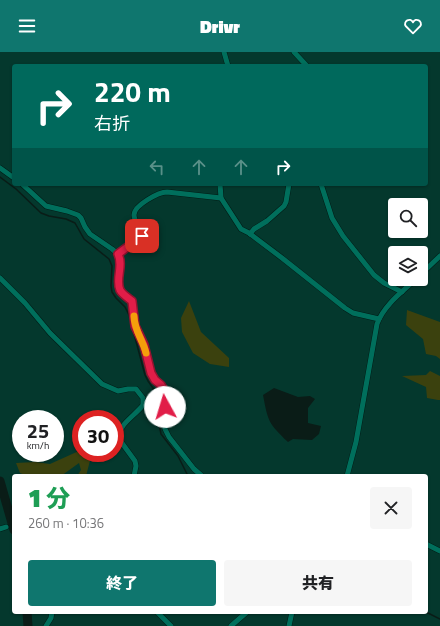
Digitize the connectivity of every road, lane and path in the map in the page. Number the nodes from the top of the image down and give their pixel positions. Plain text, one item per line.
1 (224, 52) edge
2 (294, 52) edge
3 (227, 64) edge
4 (305, 64) edge
5 (0, 168) edge
6 (12, 177) edge
7 (24, 186) edge
8 (220, 186) edge
9 (289, 186) edge
10 (321, 186) edge
11 (221, 198) junction
12 (250, 234) junction
13 (118, 254) junction
14 (440, 256) edge
15 (428, 267) edge
16 (0, 278) edge
17 (408, 286) edge
18 (402, 292) junction
19 (379, 319) junction
20 (134, 474) edge
21 (200, 474) edge
22 (348, 474) edge
23 (6, 527) dead end
24 (0, 529) edge
25 (428, 545) edge
26 (440, 551) edge
27 (52, 614) edge
28 (159, 614) edge
29 (245, 614) edge
30 (292, 614) edge
31 (46, 626) edge
32 (171, 626) edge
33 (231, 626) edge
34 (289, 626) edge

1 - 3 street
2 - 4 street
5 - 6 street
7 - 13 street
8 - 11 street
9 - 12 street
10 - 18 street
11 - 12 street
11 - 13 street
12 - 19 street
13 - 21 street
14 - 15 street
16 - 20 street
17 - 18 street
18 - 19 street
19 - 22 street
23 - 24 street
25 - 26 street
27 - 31 street
28 - 32 street
29 - 33 street
30 - 34 street

